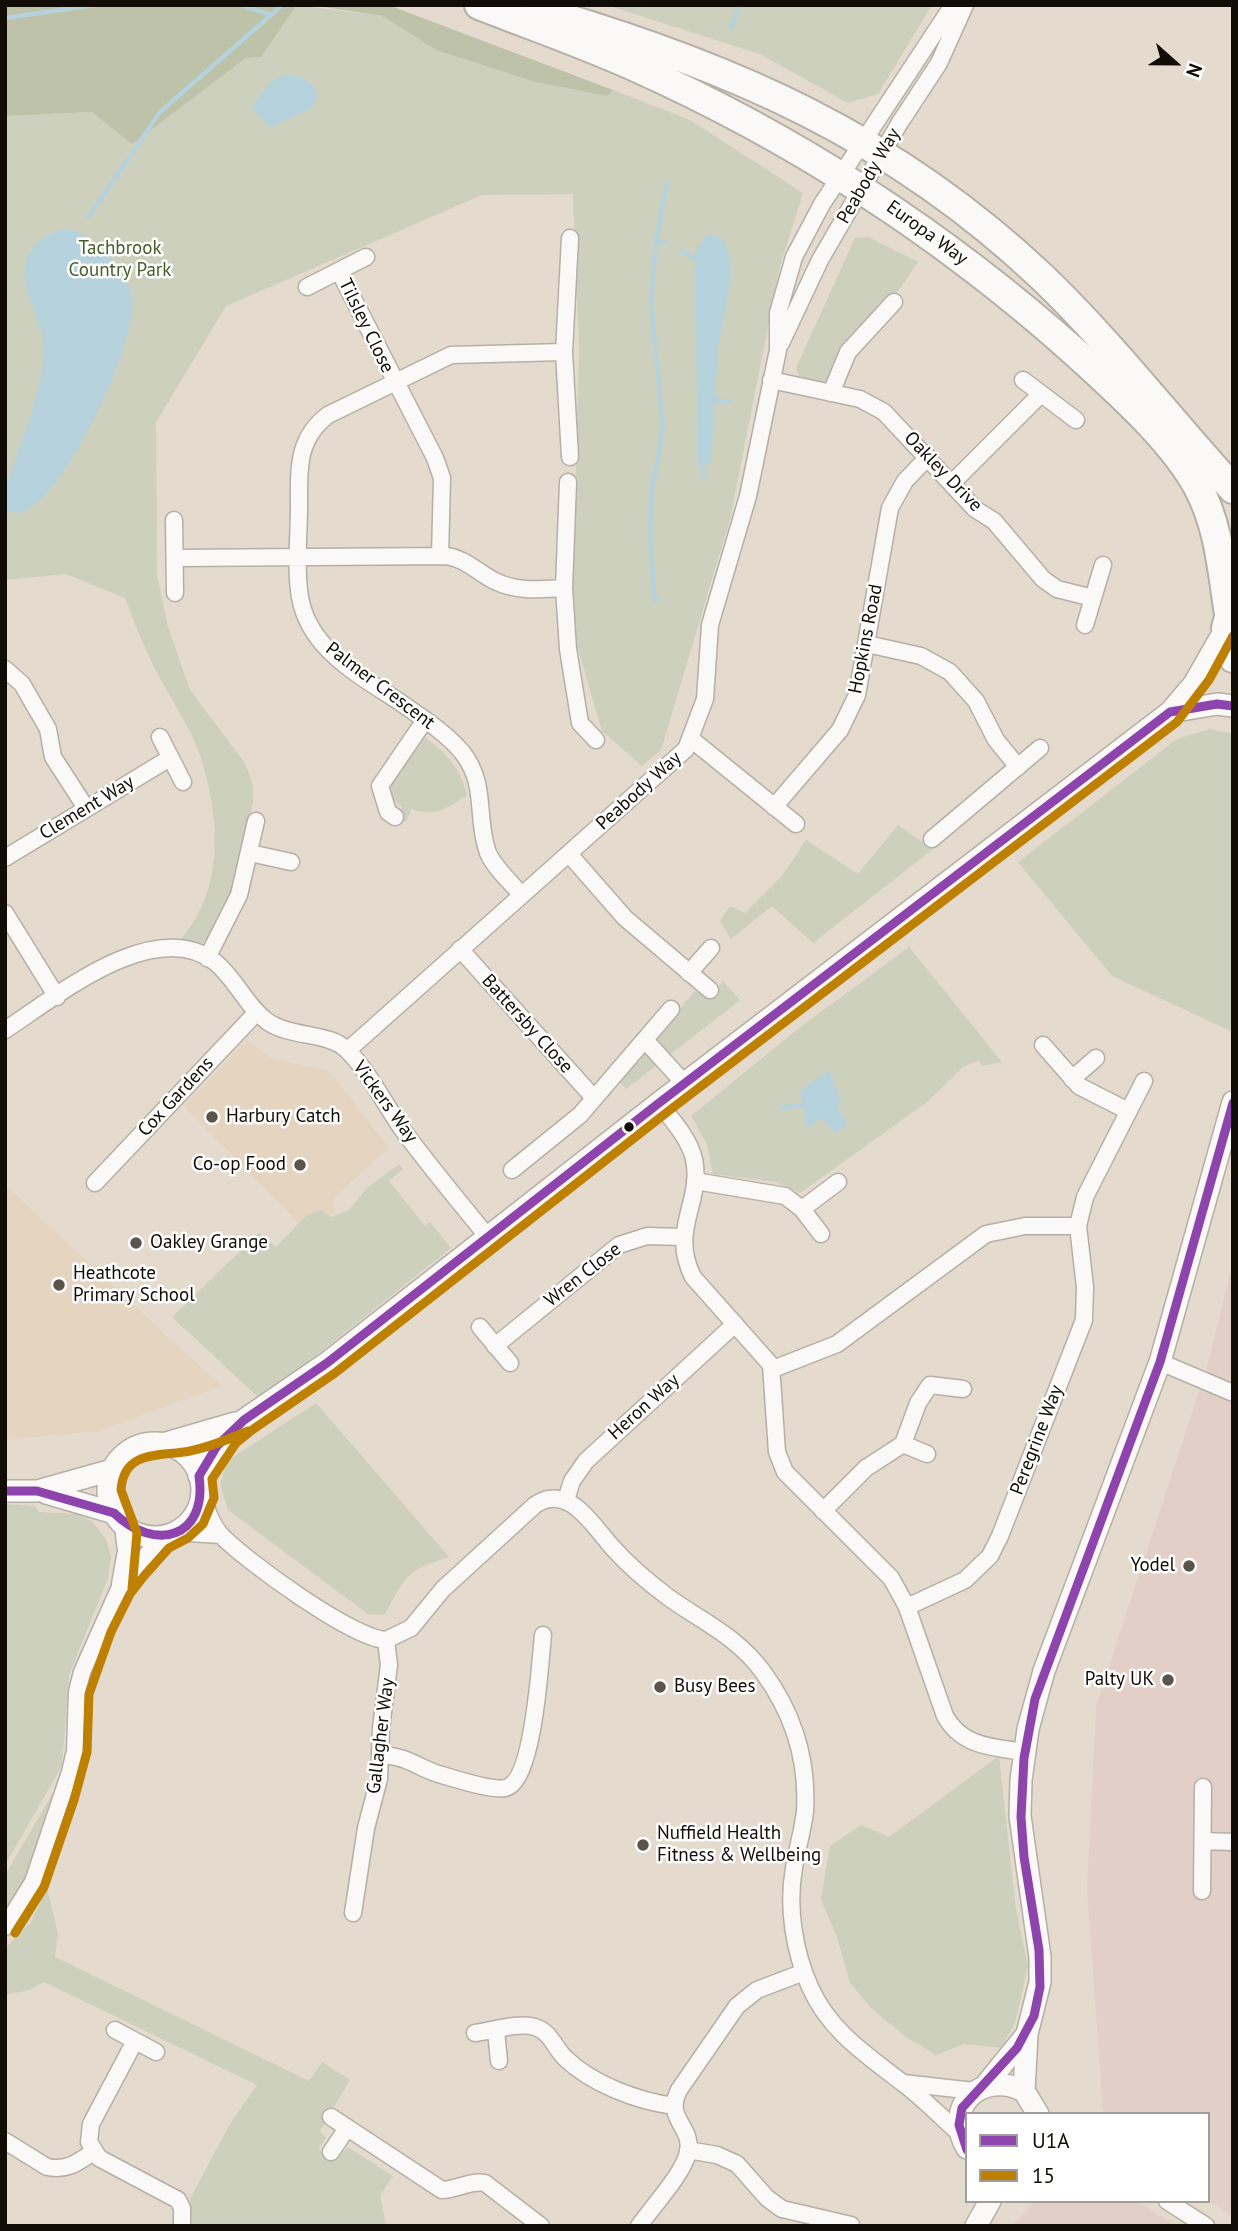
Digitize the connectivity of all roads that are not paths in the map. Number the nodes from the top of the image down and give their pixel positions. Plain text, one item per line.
1 (479, 5) edge
2 (953, 5) edge
3 (965, 5) edge
4 (531, 8) edge
5 (863, 165) junction
6 (570, 238) dead end
7 (366, 257) dead end
8 (339, 271) junction
9 (307, 287) dead end
10 (894, 302) dead end
11 (778, 350) junction
12 (564, 352) junction
13 (771, 380) junction
14 (1023, 380) dead end
15 (393, 381) junction
16 (831, 393) junction
17 (1040, 396) junction
18 (1076, 420) dead end
19 (569, 457) dead end
20 (928, 457) junction
21 (568, 482) dead end
22 (952, 483) junction
23 (1233, 489) edge
24 (174, 520) dead end
25 (299, 555) junction
26 (440, 556) junction
27 (175, 558) junction
28 (1103, 565) dead end
29 (564, 588) junction
30 (176, 593) dead end
31 (1093, 598) junction
32 (1229, 615) edge
33 (1085, 625) dead end
34 (867, 645) junction
35 (1233, 658) edge
36 (5, 668) edge
37 (1233, 706) edge
38 (1170, 712) junction
39 (425, 720) junction
40 (160, 737) dead end
41 (596, 740) dead end
42 (691, 740) junction
43 (1041, 748) dead end
44 (170, 758) junction
45 (1018, 767) junction
46 (183, 782) dead end
47 (774, 807) junction
48 (86, 808) junction
49 (395, 817) dead end
50 (256, 821) dead end
51 (796, 824) dead end
52 (932, 839) dead end
53 (250, 853) junction
54 (569, 854) junction
55 (5, 858) edge
56 (291, 862) dead end
57 (521, 894) junction
58 (5, 914) edge
59 (711, 948) dead end
60 (460, 949) junction
61 (207, 958) junction
62 (689, 973) junction
63 (710, 990) dead end
64 (57, 997) junction
65 (671, 1009) dead end
66 (257, 1012) junction
67 (5, 1030) edge
68 (645, 1040) junction
69 (1043, 1045) dead end
70 (348, 1050) junction
71 (1096, 1058) dead end
72 (1072, 1079) junction
73 (1144, 1080) dead end
74 (685, 1084) junction
75 (594, 1098) junction
76 (1233, 1102) edge
77 (659, 1103) junction
78 (1128, 1111) junction
79 (512, 1170) dead end
80 (695, 1181) junction
81 (838, 1182) dead end
82 (95, 1183) dead end
83 (802, 1209) junction
84 (1077, 1226) junction
85 (821, 1234) dead end
86 (488, 1237) junction
87 (683, 1237) junction
88 (735, 1324) junction
89 (480, 1327) dead end
90 (495, 1346) junction
91 (1160, 1362) junction
92 (510, 1363) dead end
93 (773, 1369) junction
94 (963, 1389) dead end
95 (1233, 1393) edge
96 (244, 1420) junction
97 (166, 1443) junction
98 (903, 1444) junction
99 (927, 1454) dead end
100 (113, 1470) junction
101 (201, 1485) junction
102 (5, 1491) edge
103 (37, 1491) junction
104 (566, 1500) junction
105 (823, 1511) junction
106 (118, 1519) junction
107 (168, 1535) junction
108 (221, 1535) junction
109 (120, 1587) junction
110 (907, 1607) junction
111 (543, 1635) dead end
112 (386, 1640) junction
113 (1024, 1752) junction
114 (381, 1755) junction
115 (1203, 1787) dead end
116 (1203, 1841) junction
117 (1233, 1842) edge
118 (1202, 1891) dead end
119 (354, 1913) dead end
120 (5, 1927) edge
121 (804, 1972) junction
122 (115, 2030) dead end
123 (496, 2031) junction
124 (475, 2033) dead end
125 (1027, 2034) junction
126 (135, 2041) junction
127 (156, 2052) dead end
128 (499, 2061) dead end
129 (903, 2083) junction
130 (979, 2089) junction
131 (1024, 2091) junction
132 (674, 2106) junction
133 (1038, 2112) edge
134 (331, 2117) dead end
135 (347, 2128) junction
136 (5, 2141) edge
137 (965, 2145) edge
138 (688, 2150) junction
139 (93, 2152) junction
140 (331, 2152) dead end
141 (972, 2203) edge
142 (989, 2203) edge
143 (1170, 2203) edge
144 (830, 2224) edge
145 (851, 2225) edge
146 (182, 2226) edge
147 (541, 2226) edge
148 (639, 2226) edge
149 (973, 2226) edge
150 (1206, 2226) edge

1 - 5 highway, Europa Way
2 - 5 street, Peabody Way
3 - 5 street, Peabody Way
4 - 5 highway, Europa Way
5 - 11 street, Peabody Way
5 - 11 street, Peabody Way
5 - 23 highway, Europa Way
5 - 32 highway, Europa Way
6 - 12 street
7 - 8 street, Tilsley Close
8 - 9 street, Tilsley Close
8 - 15 street, Tilsley Close
10 - 16 street
11 - 13 street, Peabody Way
12 - 15 street, Palmer Crescent
12 - 19 street
13 - 16 street, Oakley Drive
13 - 42 street, Peabody Way
14 - 17 street
15 - 25 street, Palmer Crescent
15 - 26 street, Tilsley Close
16 - 20 street, Oakley Drive
17 - 18 street
17 - 22 street
20 - 22 street, Oakley Drive
20 - 34 street, Hopkins Road
21 - 29 street
22 - 31 street, Oakley Drive
24 - 27 street
25 - 26 street
25 - 27 street
25 - 39 street, Palmer Crescent
26 - 29 street
27 - 30 street
28 - 31 street
29 - 41 street
31 - 33 street
32 - 35 highway, Europa Way
32 - 38 street
34 - 45 street
34 - 47 street, Hopkins Road
36 - 48 street
37 - 38 street
38 - 74 street
39 - 49 street
39 - 57 street, Palmer Crescent
40 - 44 street
42 - 47 street
42 - 54 street, Peabody Way
43 - 45 street
44 - 46 street
44 - 48 street, Clement Way
45 - 52 street
47 - 51 street
48 - 55 street, Clement Way
50 - 53 street
53 - 56 street
53 - 61 street
54 - 57 street, Peabody Way
54 - 62 street
57 - 60 street, Peabody Way
58 - 64 street
59 - 62 street
60 - 70 street, Peabody Way
60 - 75 street, Battersby Close
61 - 64 street, Vickers Way
61 - 66 street, Vickers Way
62 - 63 street
64 - 67 street, Vickers Way
65 - 68 street
66 - 70 street, Vickers Way
66 - 82 street, Cox Gardens
68 - 74 street
68 - 75 street
69 - 72 street
70 - 86 street, Vickers Way
71 - 72 street
72 - 78 street
73 - 78 street, Peregrine Way
74 - 77 street
75 - 79 street
76 - 91 street
77 - 80 street
77 - 86 street
78 - 84 street, Peregrine Way
80 - 83 street
80 - 87 street
81 - 83 street
83 - 85 street
84 - 93 street
84 - 110 street, Peregrine Way
86 - 96 street
87 - 88 street
87 - 90 street, Wren Close
88 - 93 street
88 - 104 street, Heron Way
89 - 90 street
90 - 92 street
91 - 95 street
91 - 113 street
93 - 105 street
94 - 98 street
96 - 97 street
96 - 101 street
97 - 100 street
97 - 101 street
98 - 99 street
98 - 105 street
100 - 103 street
100 - 106 street
101 - 107 street
101 - 108 street
102 - 103 street
103 - 106 street
104 - 112 street
104 - 121 street
105 - 110 street
106 - 107 street
106 - 109 street
107 - 108 street
107 - 109 street
108 - 112 street
109 - 120 street
110 - 113 street
111 - 114 street
112 - 114 street, Gallagher Way
113 - 125 street
114 - 119 street, Gallagher Way
115 - 116 street
116 - 117 street
116 - 118 street
121 - 129 street
121 - 132 street
122 - 126 street
123 - 124 street
123 - 128 street
123 - 132 street
125 - 130 street
125 - 131 street
126 - 127 street
126 - 139 street
129 - 130 street
129 - 137 street
130 - 131 street
130 - 137 street
131 - 133 street
132 - 138 street
134 - 135 street
135 - 140 street
135 - 147 street
136 - 139 street
138 - 144 street
138 - 148 street
139 - 146 street
141 - 149 street
142 - 149 street
143 - 150 street
144 - 145 street

